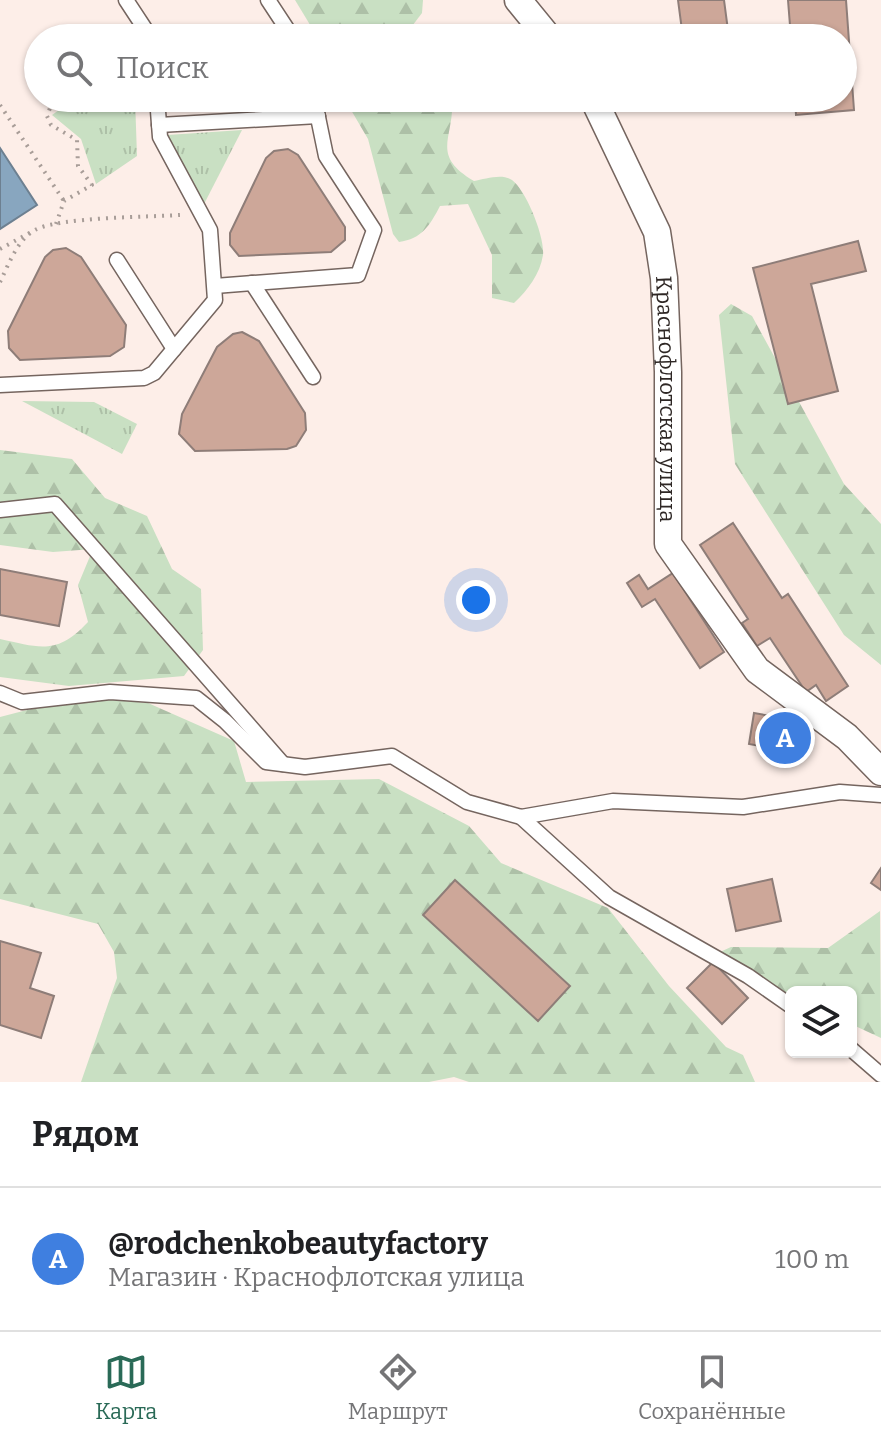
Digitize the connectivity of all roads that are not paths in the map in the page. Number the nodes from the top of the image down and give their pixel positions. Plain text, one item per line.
1 (126, 0) edge
2 (268, 0) edge
3 (518, 0) edge
4 (142, 24) edge
5 (284, 24) edge
6 (538, 24) edge
7 (158, 112) edge
8 (317, 112) edge
9 (600, 112) edge
10 (318, 116) junction
11 (159, 125) junction
12 (117, 260) dead end
13 (252, 283) junction
14 (215, 286) junction
15 (174, 349) junction
16 (313, 377) dead end
17 (0, 385) edge
18 (0, 510) edge
19 (0, 693) edge
20 (283, 764) junction
21 (881, 772) edge
22 (881, 795) edge
23 (521, 817) junction
24 (785, 1002) edge
25 (857, 1054) edge
26 (881, 1075) edge

1 - 4 lane
2 - 5 lane
3 - 6 street
7 - 11 lane
8 - 10 lane
9 - 21 street, Краснофлотская улица
10 - 11 lane
10 - 13 lane
11 - 14 lane
12 - 15 lane
13 - 14 lane
13 - 16 lane
14 - 15 lane
15 - 17 lane
18 - 20 lane
19 - 20 lane
20 - 23 lane
22 - 23 lane
23 - 24 lane
25 - 26 lane

